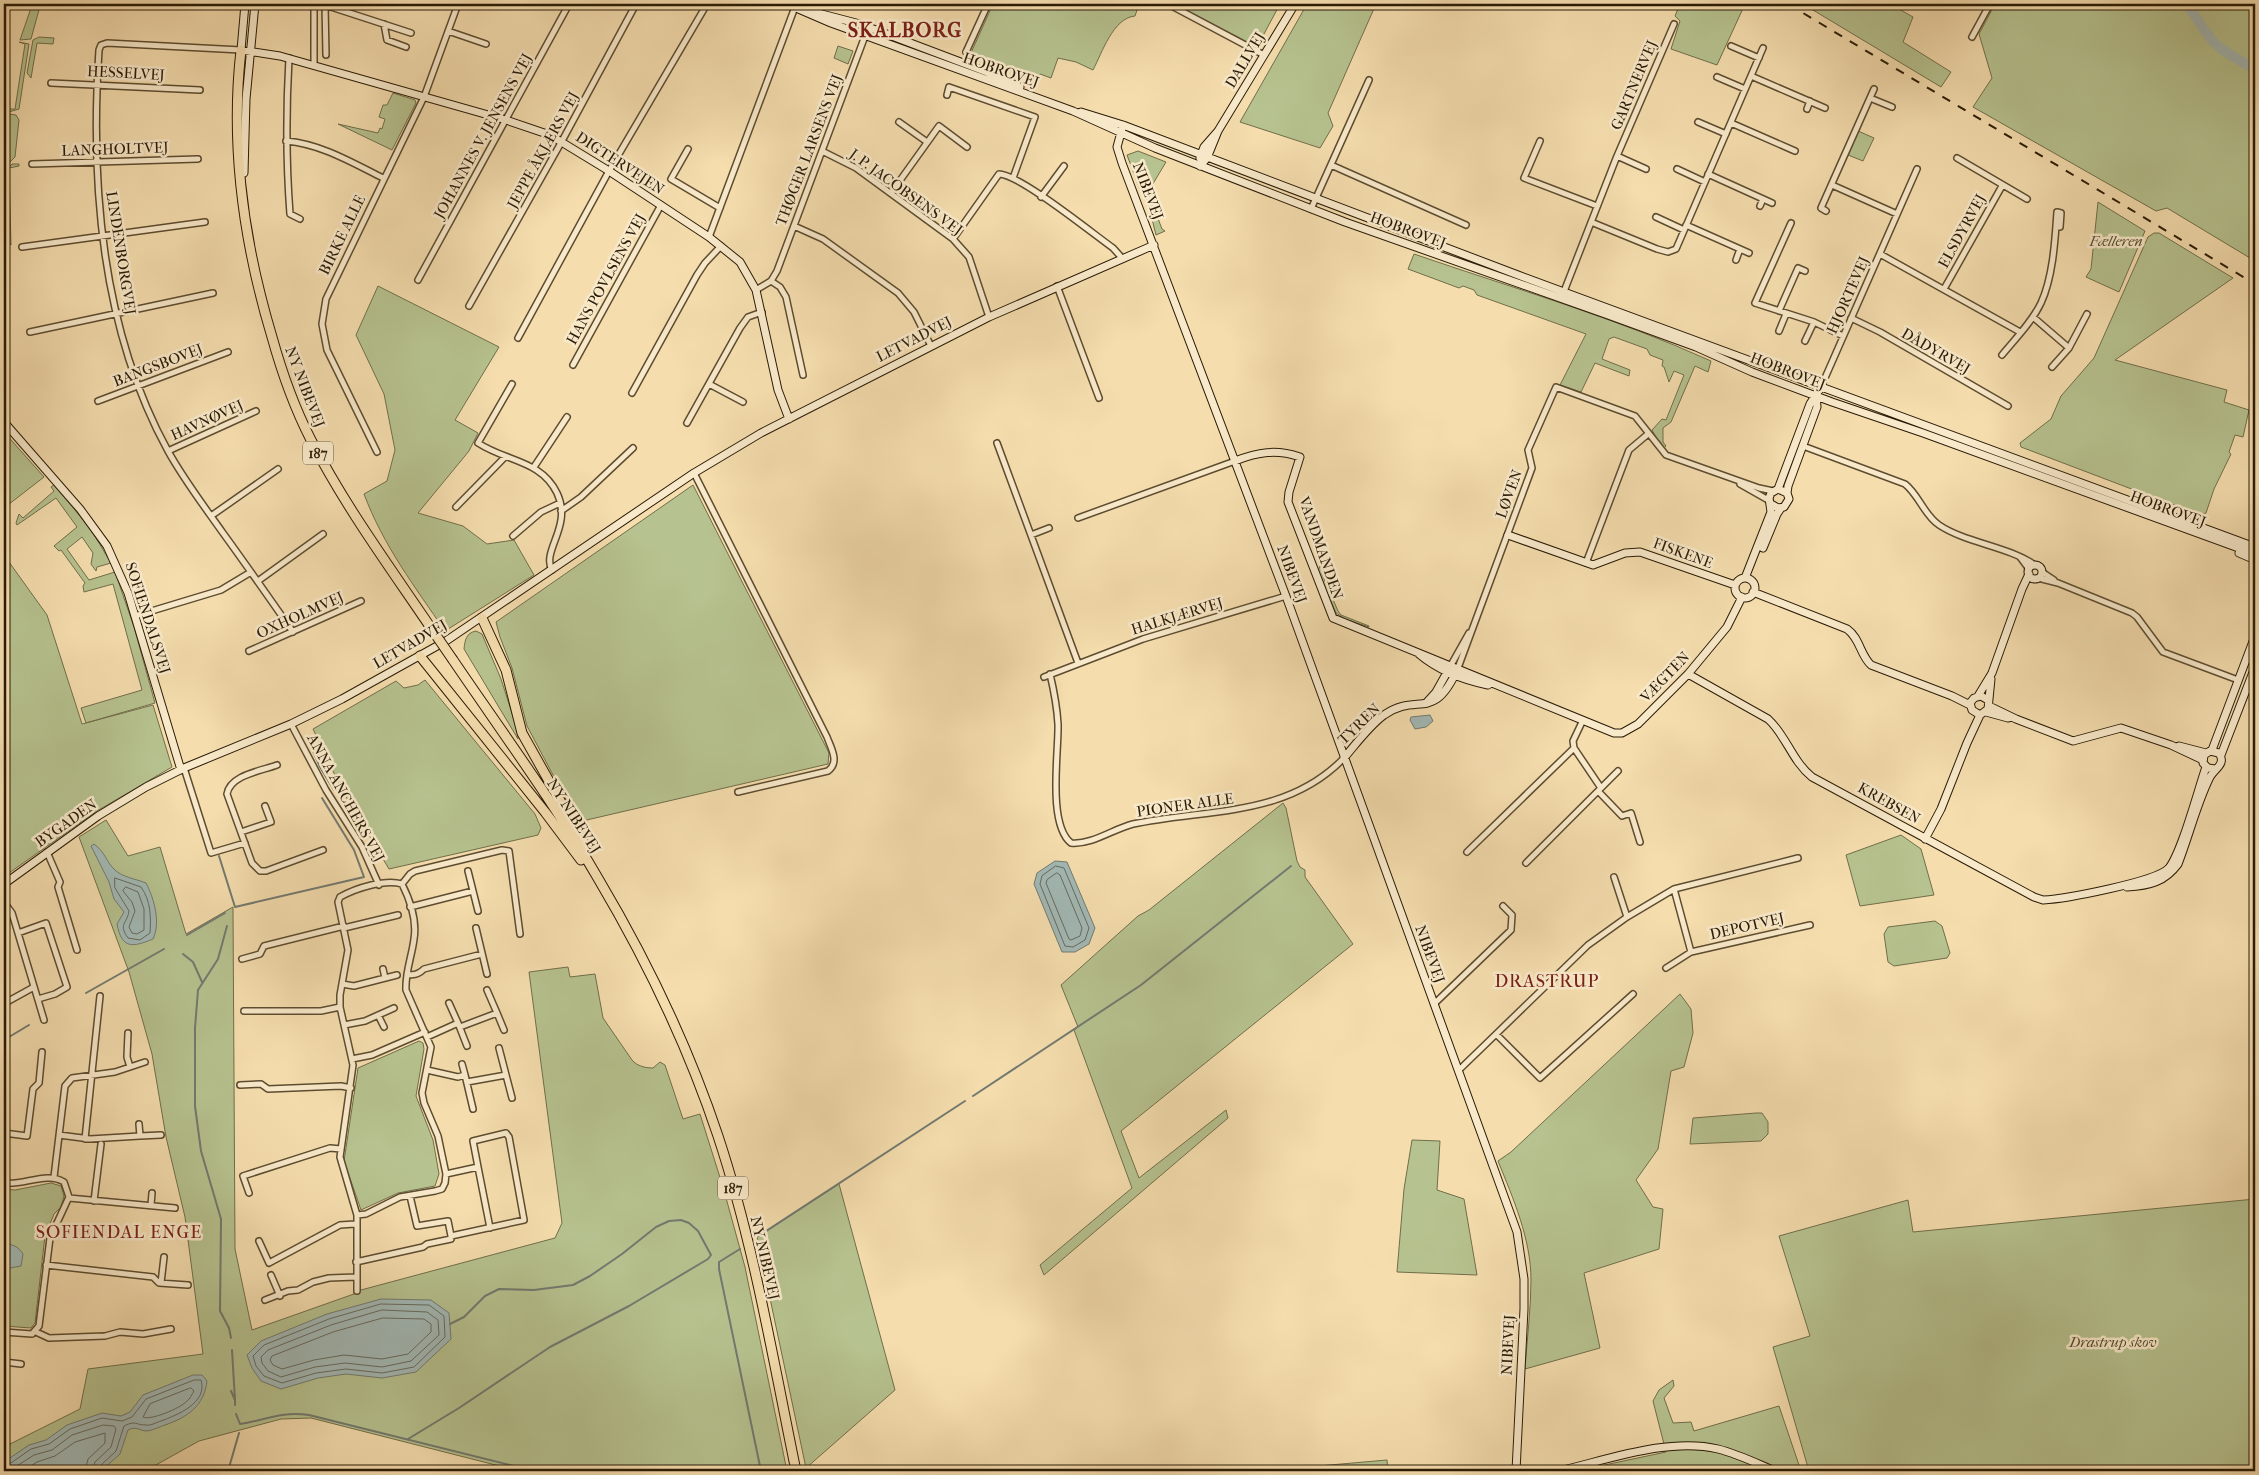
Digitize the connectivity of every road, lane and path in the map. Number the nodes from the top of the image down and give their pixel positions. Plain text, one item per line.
1 (245, 4) edge
2 (255, 4) edge
3 (314, 4) edge
4 (458, 4) edge
5 (569, 4) edge
6 (636, 4) edge
7 (707, 4) edge
8 (787, 4) edge
9 (988, 4) edge
10 (1168, 4) edge
11 (1295, 4) edge
12 (1990, 4) edge
13 (326, 5) junction
14 (795, 7) junction
15 (804, 10) junction
16 (384, 24) junction
17 (1674, 24) dead end
18 (868, 28) junction
19 (448, 31) junction
20 (411, 33) dead end
21 (865, 36) junction
22 (1972, 37) dead end
23 (486, 44) dead end
24 (1731, 46) dead end
25 (406, 47) dead end
26 (1763, 48) dead end
27 (246, 50) junction
28 (966, 52) dead end
29 (326, 55) dead end
30 (1264, 55) junction
31 (289, 58) junction
32 (1759, 58) junction
33 (314, 65) junction
34 (1751, 76) junction
35 (1717, 77) dead end
36 (1369, 80) dead end
37 (50, 82) dead end
38 (96, 84) junction
39 (1874, 89) dead end
40 (200, 90) dead end
41 (1745, 90) junction
42 (947, 95) dead end
43 (424, 97) junction
44 (1870, 98) junction
45 (1048, 101) junction
46 (1810, 101) junction
47 (1825, 108) dead end
48 (1892, 108) dead end
49 (1807, 109) dead end
50 (1073, 110) junction
51 (506, 120) junction
52 (899, 122) dead end
53 (1698, 122) dead end
54 (1731, 123) junction
55 (1126, 126) junction
56 (1122, 134) junction
57 (1726, 134) junction
58 (286, 141) junction
59 (562, 141) junction
60 (1540, 141) dead end
61 (927, 142) junction
62 (967, 147) dead end
63 (1787, 147) junction
64 (688, 149) dead end
65 (822, 151) junction
66 (1795, 151) dead end
67 (1784, 154) dead end
68 (1617, 156) junction
69 (1203, 157) junction
70 (1956, 158) dead end
71 (198, 159) dead end
72 (96, 163) junction
73 (32, 164) dead end
74 (1331, 165) junction
75 (1064, 166) dead end
76 (1200, 166) junction
77 (1646, 168) dead end
78 (1677, 169) dead end
79 (1917, 169) dead end
80 (609, 171) junction
81 (244, 173) joint
82 (1708, 174) junction
83 (383, 178) junction
84 (1013, 178) junction
85 (1705, 182) junction
86 (1832, 186) junction
87 (2002, 186) junction
88 (891, 193) junction
89 (1042, 197) junction
90 (1316, 199) junction
91 (1763, 199) junction
92 (2027, 199) dead end
93 (1772, 203) dead end
94 (661, 205) junction
95 (1597, 206) junction
96 (1760, 206) dead end
97 (720, 208) junction
98 (1311, 209) junction
99 (1826, 211) dead end
100 (1897, 214) junction
101 (245, 215) junction
102 (1656, 217) dead end
103 (300, 219) dead end
104 (205, 222) dead end
105 (1590, 222) junction
106 (1791, 223) dead end
107 (1466, 224) dead end
108 (794, 226) junction
109 (1685, 227) junction
110 (2056, 227) dead end
111 (103, 236) junction
112 (709, 237) junction
113 (953, 239) junction
114 (1154, 245) junction
115 (721, 246) junction
116 (22, 247) dead end
117 (1740, 249) junction
118 (1749, 253) dead end
119 (1880, 254) junction
120 (1122, 258) junction
121 (1736, 260) dead end
122 (1805, 272) dead end
123 (418, 280) dead end
124 (770, 281) junction
125 (1057, 286) junction
126 (1944, 289) junction
127 (756, 290) junction
128 (1564, 291) junction
129 (213, 293) dead end
130 (1561, 299) junction
131 (469, 306) dead end
132 (1779, 311) junction
133 (762, 312) junction
134 (118, 314) junction
135 (1786, 314) junction
136 (2087, 314) dead end
137 (990, 317) junction
138 (2033, 317) junction
139 (1851, 318) junction
140 (1814, 322) junction
141 (1779, 331) dead end
142 (30, 332) dead end
143 (2020, 332) junction
144 (1843, 336) junction
145 (518, 338) dead end
146 (1805, 341) dead end
147 (931, 346) junction
148 (2069, 348) junction
149 (228, 352) dead end
150 (2002, 355) dead end
151 (573, 366) dead end
152 (2052, 367) dead end
153 (803, 375) dead end
154 (512, 384) dead end
155 (709, 384) junction
156 (138, 386) junction
157 (1821, 387) junction
158 (632, 393) dead end
159 (1816, 396) junction
160 (1099, 398) dead end
161 (98, 401) dead end
162 (743, 402) dead end
163 (2008, 406) dead end
164 (256, 411) dead end
165 (567, 417) dead end
166 (789, 419) junction
167 (4, 422) edge
168 (687, 423) dead end
169 (1648, 434) junction
170 (997, 443) dead end
171 (1803, 446) junction
172 (633, 448) dead end
173 (168, 450) junction
174 (377, 452) dead end
175 (505, 457) junction
176 (1235, 461) junction
177 (534, 467) junction
178 (278, 469) dead end
179 (694, 473) junction
180 (1733, 480) junction
181 (1776, 490) junction
182 (1787, 493) junction
183 (560, 503) junction
184 (1771, 503) junction
185 (456, 507) dead end
186 (1781, 508) junction
187 (562, 511) junction
188 (211, 516) junction
189 (1078, 518) dead end
190 (1049, 528) dead end
191 (323, 534) dead end
192 (1031, 535) junction
193 (1508, 535) junction
194 (513, 536) dead end
195 (2205, 538) junction
196 (2255, 547) edge
197 (2255, 554) edge
198 (2255, 560) edge
199 (1586, 563) junction
200 (552, 570) junction
201 (251, 572) junction
202 (2035, 573) junction
203 (1748, 580) junction
204 (258, 581) junction
205 (1735, 585) junction
206 (1754, 592) junction
207 (1286, 596) junction
208 (1742, 598) junction
209 (361, 601) dead end
210 (135, 616) junction
211 (482, 618) junction
212 (293, 632) junction
213 (2255, 636) edge
214 (249, 650) dead end
215 (420, 656) junction
216 (1078, 663) junction
217 (2255, 667) edge
218 (1453, 670) junction
219 (1050, 674) junction
220 (1688, 674) junction
221 (1044, 678) dead end
222 (2238, 680) junction
223 (1980, 706) junction
224 (1583, 720) junction
225 (291, 724) junction
226 (1574, 748) junction
227 (2221, 755) junction
228 (1344, 758) junction
229 (2207, 758) junction
230 (277, 765) dead end
231 (183, 769) junction
232 (2216, 769) junction
233 (1618, 771) dead end
234 (1599, 789) junction
235 (738, 792) dead end
236 (120, 802) joint
237 (265, 806) dead end
238 (241, 832) junction
239 (1926, 839) junction
240 (1640, 842) dead end
241 (245, 843) junction
242 (323, 850) dead end
243 (47, 852) junction
244 (1467, 852) dead end
245 (1798, 858) dead end
246 (1526, 862) dead end
247 (468, 871) dead end
248 (1614, 877) dead end
249 (599, 879) junction
250 (4, 884) edge
251 (402, 884) junction
252 (379, 885) junction
253 (1674, 889) junction
254 (2106, 889) junction
255 (473, 891) junction
256 (4, 902) edge
257 (1503, 906) dead end
258 (410, 907) junction
259 (478, 911) dead end
260 (12, 913) junction
261 (398, 915) dead end
262 (1627, 917) junction
263 (4, 918) edge
264 (622, 920) junction
265 (1810, 925) dead end
266 (344, 927) junction
267 (476, 928) dead end
268 (18, 933) junction
269 (520, 934) dead end
270 (77, 950) dead end
271 (1691, 952) junction
272 (482, 954) junction
273 (242, 958) dead end
274 (1666, 968) dead end
275 (383, 969) dead end
276 (407, 974) junction
277 (487, 974) dead end
278 (397, 975) dead end
279 (385, 978) junction
280 (342, 984) junction
281 (34, 986) junction
282 (487, 990) dead end
283 (1632, 994) dead end
284 (100, 996) dead end
285 (38, 999) junction
286 (5, 1003) dead end
287 (449, 1003) dead end
288 (1434, 1004) junction
289 (340, 1007) junction
290 (394, 1008) dead end
291 (244, 1011) dead end
292 (497, 1013) junction
293 (378, 1015) junction
294 (44, 1020) dead end
295 (459, 1025) junction
296 (344, 1026) junction
297 (384, 1028) dead end
298 (504, 1030) dead end
299 (128, 1033) dead end
300 (426, 1034) junction
301 (1496, 1034) junction
302 (467, 1046) dead end
303 (499, 1048) dead end
304 (42, 1052) dead end
305 (352, 1059) junction
306 (145, 1062) dead end
307 (462, 1064) dead end
308 (130, 1067) junction
309 (427, 1070) junction
310 (1459, 1070) junction
311 (465, 1075) junction
312 (506, 1075) junction
313 (91, 1076) junction
314 (467, 1082) junction
315 (240, 1085) dead end
316 (351, 1088) junction
317 (512, 1098) dead end
318 (473, 1109) dead end
319 (139, 1124) dead end
320 (4, 1133) edge
321 (59, 1135) junction
322 (161, 1135) dead end
323 (140, 1136) junction
324 (84, 1138) junction
325 (101, 1144) dead end
326 (341, 1149) junction
327 (478, 1167) junction
328 (446, 1174) junction
329 (54, 1177) junction
330 (4, 1184) edge
331 (152, 1193) dead end
332 (249, 1193) dead end
333 (410, 1196) junction
334 (69, 1198) junction
335 (94, 1201) junction
336 (151, 1205) junction
337 (176, 1208) dead end
338 (357, 1215) junction
339 (356, 1224) junction
340 (490, 1228) junction
341 (451, 1236) junction
342 (259, 1241) dead end
343 (164, 1257) dead end
344 (356, 1262) junction
345 (46, 1265) junction
346 (271, 1275) dead end
347 (356, 1277) junction
348 (161, 1283) junction
349 (188, 1286) dead end
350 (357, 1290) dead end
351 (280, 1296) junction
352 (265, 1300) dead end
353 (171, 1329) dead end
354 (4, 1332) edge
355 (36, 1332) junction
356 (4, 1362) edge
357 (21, 1364) dead end
358 (796, 1471) edge
359 (1516, 1471) edge
360 (1559, 1471) edge
361 (1775, 1471) edge

1 - 27 street, NY NIBEVEJ / 187
2 - 27 street, NY NIBEVEJ / 187
3 - 13 street
3 - 33 street
4 - 19 street, BIRKE ALLE
5 - 51 street, JOHANNES V. JENSENS VEJ
6 - 59 street, JEPPE ÅKJÆRS VEJ
7 - 80 street
8 - 14 street, HOBROVEJ
9 - 28 street
10 - 30 street
11 - 30 street, DALLVEJ
12 - 22 street
13 - 16 street
13 - 29 street
14 - 15 street, HOBROVEJ
14 - 97 street
15 - 18 street, HOBROVEJ
15 - 21 street, HOBROVEJ
16 - 20 street
16 - 25 street
17 - 68 street, GARTNERVEJ
18 - 21 street, THØGER LARSENS VEJ
18 - 45 street, HOBROVEJ
19 - 23 street
19 - 43 street, BIRKE ALLE
21 - 45 street, HOBROVEJ
21 - 65 street, THØGER LARSENS VEJ
24 - 32 street
26 - 32 street
27 - 31 street, DIGTERVEJEN
27 - 38 street, LINDENBORGVEJ
27 - 81 street, NY NIBEVEJ / 187
27 - 101 highway, NY NIBEVEJ / 187
30 - 69 street, DALLVEJ
31 - 33 street, DIGTERVEJEN
31 - 58 street
32 - 34 street
33 - 43 street, DIGTERVEJEN
34 - 41 street
34 - 46 street
35 - 41 street
36 - 74 street
37 - 38 street, HESSELVEJ
38 - 40 street, HESSELVEJ
38 - 72 street, LINDENBORGVEJ
39 - 44 street
41 - 54 street
42 - 84 street
43 - 51 street, DIGTERVEJEN
43 - 83 street, BIRKE ALLE
44 - 48 street
44 - 86 street
45 - 50 street, HOBROVEJ
46 - 47 street
46 - 49 street
50 - 55 street, HOBROVEJ
50 - 56 street, HOBROVEJ
51 - 59 street, DIGTERVEJEN
51 - 123 street, JOHANNES V. JENSENS VEJ
52 - 61 street
53 - 57 street
54 - 57 street
54 - 63 street
55 - 56 street, NIBEVEJ
55 - 69 street, HOBROVEJ
56 - 76 street, HOBROVEJ
56 - 114 street, NIBEVEJ
57 - 82 street
58 - 83 street
58 - 103 street
59 - 80 street, DIGTERVEJEN
59 - 131 street, JEPPE ÅKJÆRS VEJ
60 - 95 street
61 - 62 street
61 - 88 street
63 - 66 street
63 - 67 street
64 - 97 street
65 - 88 street, J. P. JACOBSENS VEJ
65 - 108 street, THØGER LARSENS VEJ
68 - 77 street
68 - 95 street, GARTNERVEJ
69 - 76 street, DALLVEJ
69 - 90 street, HOBROVEJ
70 - 87 street, ELSDYRVEJ
71 - 72 street, LANGHOLTVEJ
72 - 73 street, LANGHOLTVEJ
72 - 111 street, LINDENBORGVEJ
74 - 90 street
74 - 107 street, HOBROVEJ
75 - 89 street
76 - 98 street, HOBROVEJ
78 - 85 street
79 - 100 street, HJORTEVEJ
80 - 94 street, DIGTERVEJEN
80 - 145 street
81 - 101 highway, NY NIBEVEJ / 187
82 - 85 street
82 - 91 street
83 - 174 street, BIRKE ALLE
84 - 89 street
84 - 113 street
85 - 109 street
86 - 99 street
86 - 100 street
87 - 92 street, ELSDYRVEJ
87 - 126 street, ELSDYRVEJ
88 - 113 street, J. P. JACOBSENS VEJ
89 - 120 street
90 - 98 street
90 - 128 street, HOBROVEJ
91 - 93 street
91 - 96 street
94 - 112 street, DIGTERVEJEN
94 - 151 street, HANS POVLSENS VEJ
95 - 105 street, GARTNERVEJ
97 - 112 street
98 - 130 street, HOBROVEJ
100 - 119 street, HJORTEVEJ
101 - 249 highway, NY NIBEVEJ / 187, bridge
102 - 109 street
104 - 111 street
105 - 109 street
105 - 128 street, GARTNERVEJ
106 - 132 street
108 - 124 street, THØGER LARSENS VEJ
108 - 147 street
109 - 117 street
110 - 138 street
111 - 116 street
111 - 134 street, LINDENBORGVEJ
112 - 115 street, DIGTERVEJEN
113 - 137 street, J. P. JACOBSENS VEJ
114 - 120 street, LETVADVEJ
114 - 176 street, NIBEVEJ
115 - 127 street, DIGTERVEJEN
115 - 158 street
117 - 118 street
117 - 121 street
119 - 126 street, ELSDYRVEJ
119 - 139 street, HJORTEVEJ
120 - 125 street, LETVADVEJ
122 - 132 street
124 - 127 street, THØGER LARSENS VEJ
124 - 153 street
125 - 137 street, LETVADVEJ
125 - 160 street
126 - 143 street, ELSDYRVEJ
127 - 133 street, DIGTERVEJEN
128 - 130 street, GARTNERVEJ
128 - 157 street, HOBROVEJ
129 - 134 street
130 - 159 street, HOBROVEJ
132 - 135 street
133 - 155 street
133 - 166 street, DIGTERVEJEN
134 - 142 street
134 - 156 street, LINDENBORGVEJ
135 - 140 street
135 - 141 street
136 - 148 street
137 - 147 street, LETVADVEJ
138 - 143 street
138 - 148 street
139 - 144 street, HJORTEVEJ
139 - 163 street, DÅDYRVEJ
140 - 144 street
140 - 146 street
143 - 150 street
144 - 157 street, HJORTEVEJ
147 - 166 street, LETVADVEJ
148 - 152 street
149 - 156 street, BANGSBOVEJ
154 - 175 street
155 - 162 street
155 - 168 street
156 - 161 street, BANGSBOVEJ
156 - 173 street, LINDENBORGVEJ
157 - 159 street
157 - 196 street, HOBROVEJ
159 - 171 street
159 - 181 street
159 - 195 street, HOBROVEJ
164 - 173 street, HAVNØVEJ
165 - 177 street
166 - 179 street, LETVADVEJ
167 - 210 street, SOFIENDALSVEJ
169 - 180 street, LØVEN
169 - 193 street, LØVEN
169 - 199 street
170 - 192 street
171 - 182 street
171 - 202 street
172 - 187 street
173 - 188 street, LINDENBORGVEJ
175 - 177 street
175 - 185 street
176 - 189 street
176 - 207 street, NIBEVEJ
176 - 218 street, VANDMANDEN
177 - 183 street
178 - 188 street
179 - 200 street, LETVADVEJ
179 - 235 street
180 - 181 street, LØVEN
180 - 184 street, LØVEN
181 - 182 street
181 - 184 street
182 - 186 street
183 - 187 street
183 - 194 street
184 - 186 street
184 - 203 street
186 - 203 street
187 - 200 street
188 - 201 street, LINDENBORGVEJ
190 - 192 street
191 - 204 street
192 - 216 street
193 - 199 street, FISKENE
193 - 218 street, LØVEN
195 - 197 street, HOBROVEJ
195 - 198 street
199 - 205 street, FISKENE
200 - 211 street, LETVADVEJ
201 - 204 street, LINDENBORGVEJ
201 - 210 street
202 - 222 street
202 - 223 street
203 - 205 street
203 - 206 street
204 - 212 street, LINDENBORGVEJ
205 - 208 street
206 - 208 street
206 - 223 street
207 - 216 street, HALKJÆRVEJ
207 - 228 street, NIBEVEJ
208 - 220 street, VÆGTEN
209 - 212 street, OXHOLMVEJ
210 - 231 street, SOFIENDALSVEJ
211 - 215 street, LETVADVEJ
211 - 249 highway
212 - 214 street, OXHOLMVEJ
213 - 222 street, KREBSEN
215 - 225 street, LETVADVEJ
215 - 264 highway
216 - 219 street, HALKJÆRVEJ
217 - 227 street
218 - 224 street, VANDMANDEN
218 - 228 street, TYREN
219 - 221 street, HALKJÆRVEJ
219 - 228 street, PIONER ALLE
220 - 224 street, VÆGTEN
220 - 239 street, KREBSEN
222 - 229 street, KREBSEN
223 - 229 street
223 - 239 street
224 - 226 street
225 - 231 street, LETVADVEJ
225 - 252 street, ANNA ANCHERS VEJ
226 - 234 street
226 - 244 street
227 - 229 street
227 - 232 street, KREBSEN
228 - 288 street, NIBEVEJ
229 - 232 street
229 - 254 street, KREBSEN
230 - 238 street
231 - 236 street, LETVADVEJ
231 - 241 street
232 - 254 street, KREBSEN
233 - 234 street
234 - 240 street
234 - 246 street
236 - 243 street, BYGADEN
237 - 238 street
238 - 241 street
239 - 254 street, KREBSEN
241 - 242 street
243 - 250 street, BYGADEN
243 - 270 street
245 - 253 street
247 - 255 street
248 - 262 street
249 - 264 highway, NY NIBEVEJ / 187
251 - 252 street, ANNA ANCHERS VEJ
251 - 258 street
251 - 269 street
252 - 266 street, ANNA ANCHERS VEJ
253 - 262 street
253 - 271 street
255 - 258 street
255 - 259 street
256 - 260 street
257 - 288 street
258 - 276 street
260 - 263 street
260 - 268 street
261 - 266 street
262 - 301 street
264 - 358 highway, NY NIBEVEJ / 187
265 - 271 street, DEPOTVEJ
266 - 273 street
266 - 280 street, ANNA ANCHERS VEJ
267 - 272 street
268 - 281 street
268 - 285 street
271 - 274 street, DEPOTVEJ
272 - 276 street
272 - 277 street
275 - 279 street
276 - 300 street
278 - 279 street
279 - 280 street
280 - 289 street, ANNA ANCHERS VEJ
281 - 285 street
281 - 286 street
282 - 292 street
283 - 301 street
284 - 313 street
285 - 294 street
287 - 295 street
288 - 310 street, NIBEVEJ
289 - 291 street
289 - 296 street, ANNA ANCHERS VEJ
290 - 293 street
292 - 295 street
292 - 298 street
293 - 296 street
293 - 297 street
295 - 300 street
295 - 302 street
296 - 305 street, ANNA ANCHERS VEJ
299 - 308 street
300 - 305 street
300 - 309 street
301 - 310 street
303 - 312 street
304 - 320 street
305 - 316 street, ANNA ANCHERS VEJ
306 - 308 street
307 - 311 street
308 - 313 street
309 - 311 street
309 - 328 street
310 - 359 street, NIBEVEJ
311 - 314 street
312 - 314 street
312 - 317 street
313 - 321 street
313 - 324 street
314 - 318 street
315 - 316 street
316 - 326 street, ANNA ANCHERS VEJ
319 - 323 street
321 - 324 street
321 - 329 street
322 - 323 street
323 - 324 street
325 - 335 street
326 - 332 street
326 - 338 street, ANNA ANCHERS VEJ
327 - 328 street
327 - 340 street
327 - 340 street
328 - 333 street
329 - 330 street
329 - 334 street
331 - 336 street
333 - 338 street
333 - 341 street
334 - 335 street
334 - 345 street
335 - 336 street
336 - 337 street
338 - 339 street, ANNA ANCHERS VEJ
339 - 342 street
339 - 344 street, ANNA ANCHERS VEJ
340 - 341 street
341 - 344 street
343 - 348 street
344 - 347 street, ANNA ANCHERS VEJ
345 - 348 street
345 - 355 street
346 - 351 street
347 - 350 street, ANNA ANCHERS VEJ
347 - 351 street
348 - 349 street
351 - 352 street
353 - 355 street
354 - 355 street
356 - 357 street
360 - 361 street

